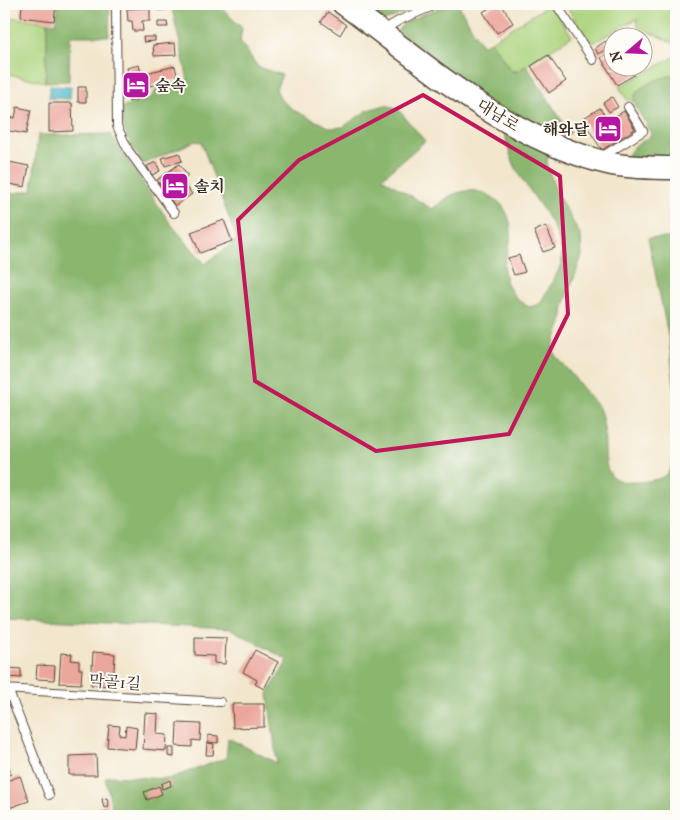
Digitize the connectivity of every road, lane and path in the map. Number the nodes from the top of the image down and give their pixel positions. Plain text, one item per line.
1 (116, 4) edge
2 (344, 4) edge
3 (438, 4) edge
4 (556, 4) edge
5 (381, 31) junction
6 (593, 60) dead end
7 (628, 107) dead end
8 (597, 160) junction
9 (676, 168) edge
10 (174, 213) dead end
11 (6, 689) edge
12 (220, 702) dead end
13 (49, 796) dead end

1 - 10 lane
2 - 5 street, 대남로
3 - 5 lane
4 - 6 lane
5 - 8 street, 대남로
7 - 8 lane
8 - 9 street, 대남로
11 - 12 lane, 막골1길
11 - 13 lane, 막골1길

